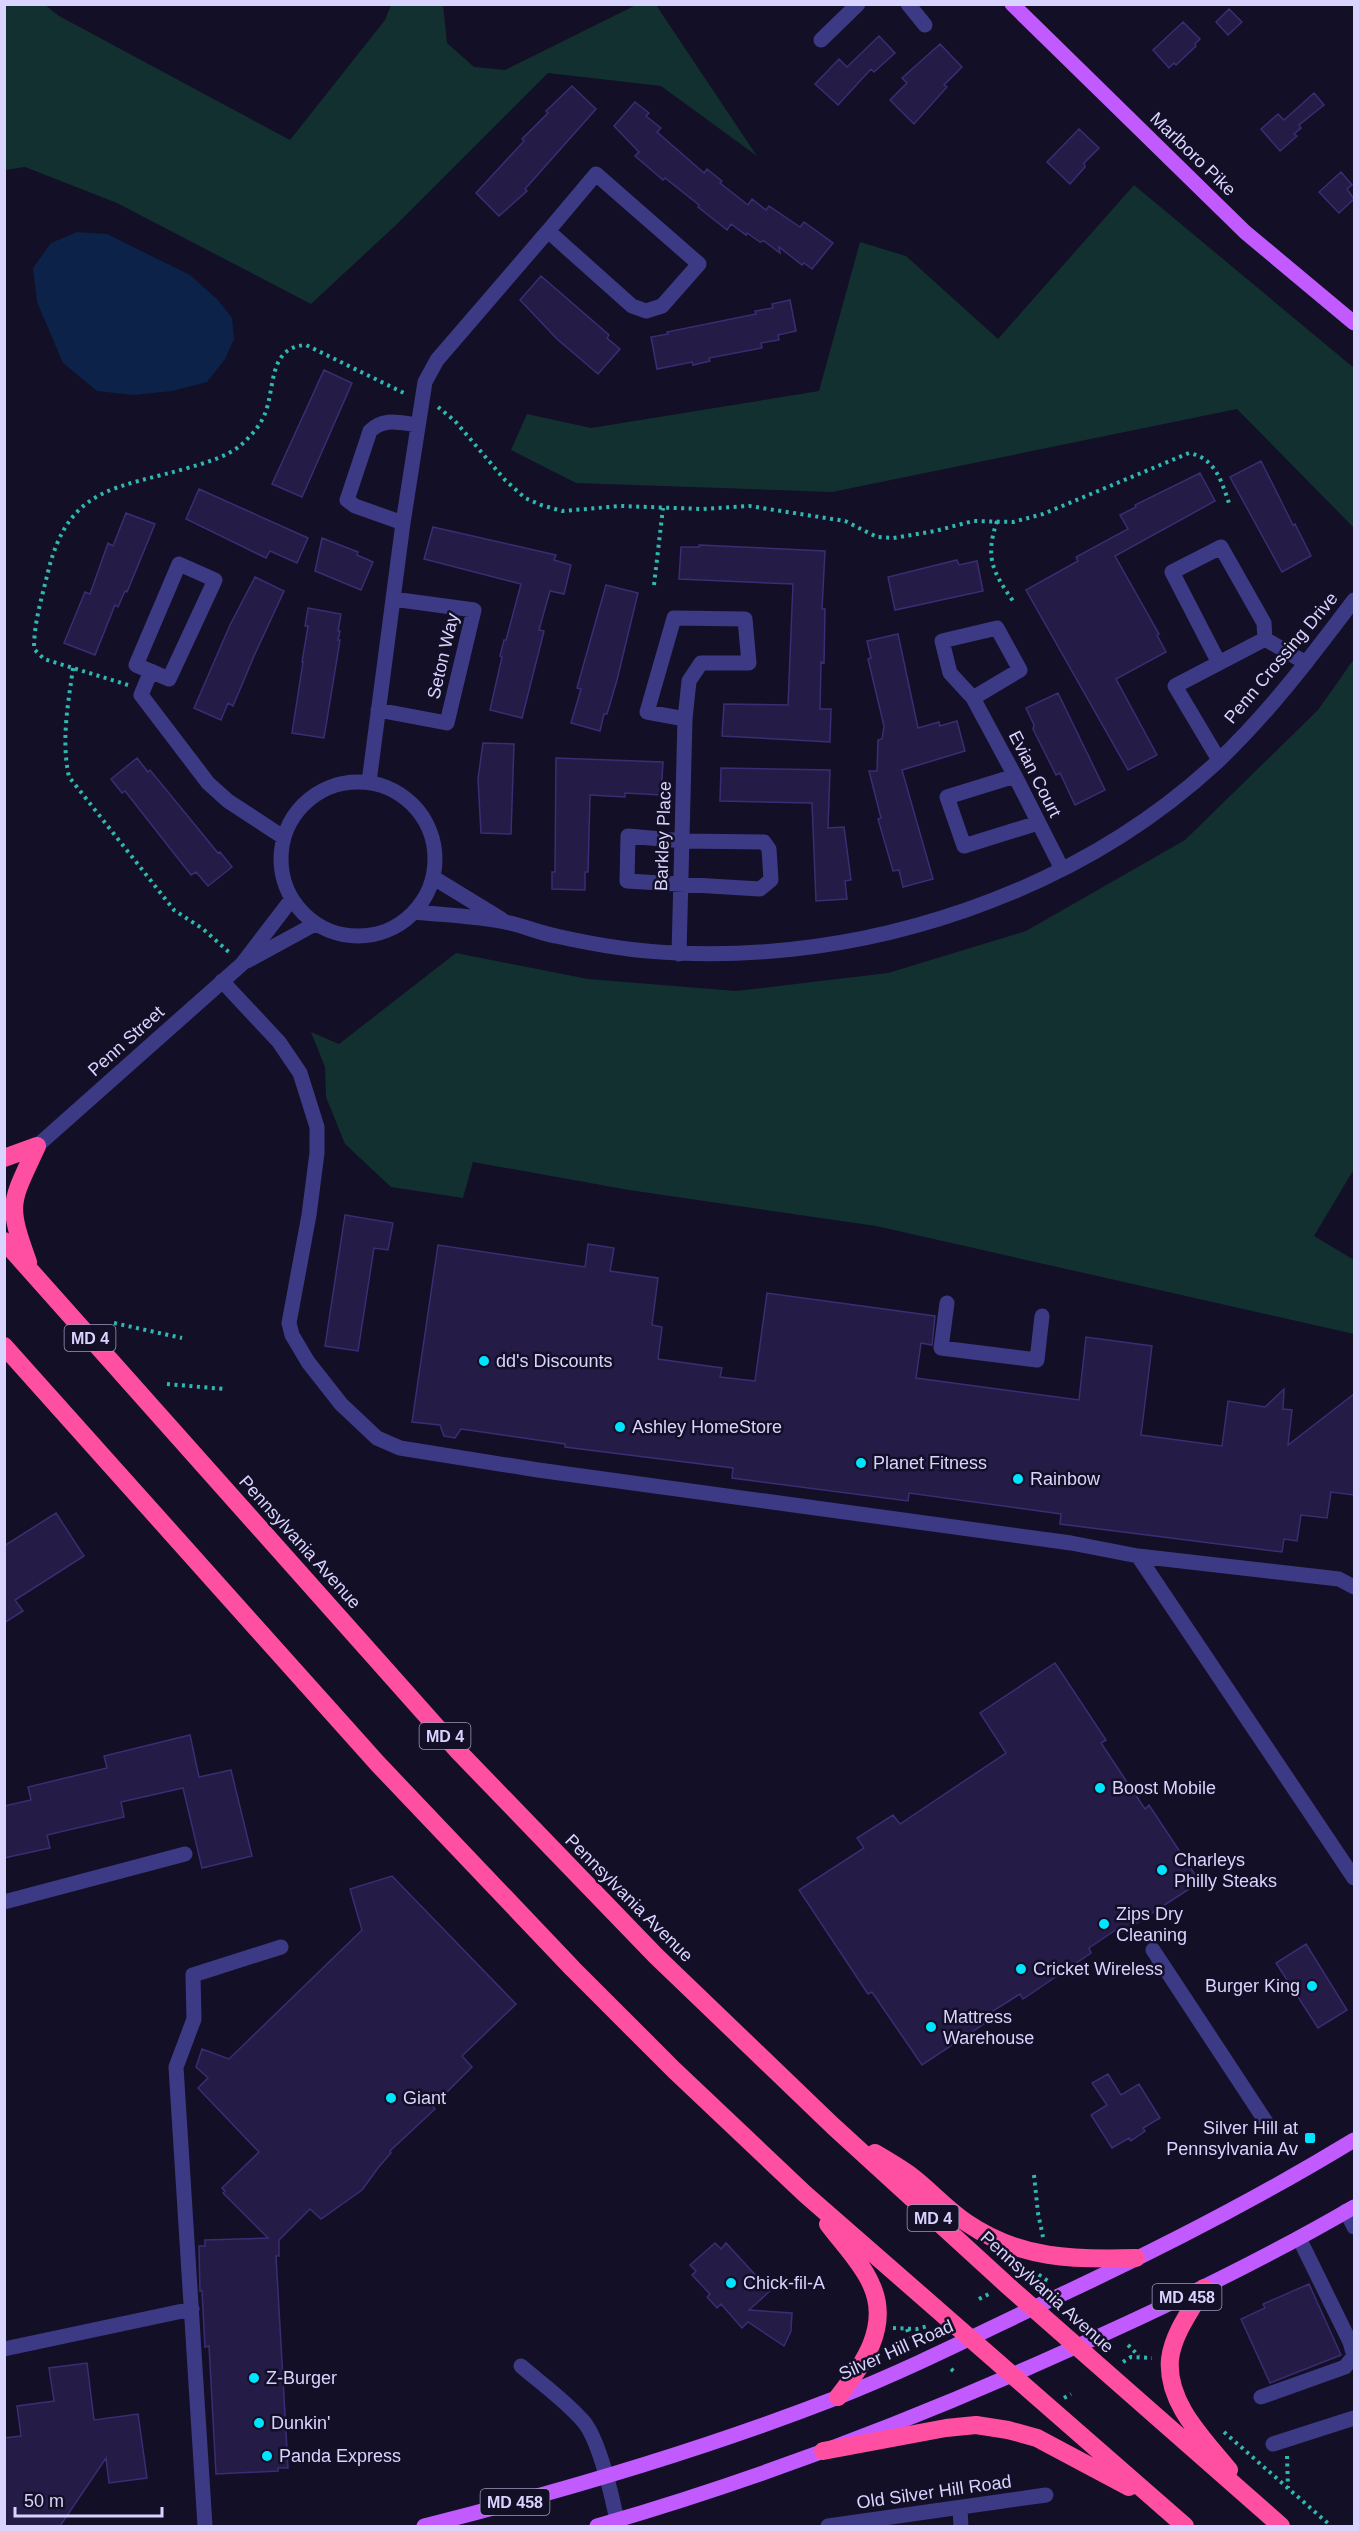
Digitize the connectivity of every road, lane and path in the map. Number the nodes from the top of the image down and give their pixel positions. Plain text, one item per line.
1 (858, 4) edge
2 (908, 4) edge
3 (1012, 4) edge
4 (925, 25) dead end
5 (821, 40) dead end
6 (548, 231) junction
7 (1354, 322) edge
8 (422, 402) junction
9 (418, 425) junction
10 (1230, 506) dead end
11 (663, 508) junction
12 (997, 522) junction
13 (403, 523) junction
14 (654, 585) dead end
15 (393, 598) junction
16 (1354, 600) edge
17 (1013, 601) dead end
18 (1265, 639) junction
19 (1219, 663) junction
20 (1306, 663) junction
21 (73, 668) junction
22 (151, 671) junction
23 (143, 690) junction
24 (973, 698) junction
25 (378, 710) junction
26 (685, 719) junction
27 (1219, 760) junction
28 (1016, 776) junction
29 (369, 782) junction
30 (1038, 823) junction
31 (283, 837) junction
32 (682, 842) junction
33 (1062, 869) junction
34 (434, 878) junction
35 (681, 884) junction
36 (291, 900) junction
37 (414, 912) junction
38 (504, 921) junction
39 (315, 924) junction
40 (679, 954) junction
41 (242, 964) junction
42 (222, 981) junction
43 (37, 1146) junction
44 (4, 1158) edge
45 (4, 1241) edge
46 (32, 1273) junction
47 (947, 1303) dead end
48 (1042, 1316) dead end
49 (114, 1323) dead end
50 (182, 1338) dead end
51 (4, 1346) edge
52 (167, 1384) dead end
53 (224, 1389) dead end
54 (1138, 1556) junction
55 (1354, 1587) edge
56 (185, 1854) dead end
57 (1354, 1876) edge
58 (4, 1902) edge
59 (281, 1947) dead end
60 (1153, 1950) dead end
61 (833, 2126) junction
62 (1270, 2128) dead end
63 (1354, 2140) edge
64 (1034, 2175) dead end
65 (805, 2194) junction
66 (1350, 2209) edge
67 (1354, 2227) edge
68 (1299, 2238) junction
69 (1045, 2243) dead end
70 (1136, 2258) junction
71 (1025, 2275) dead end
72 (1048, 2281) dead end
73 (1204, 2288) junction
74 (990, 2293) dead end
75 (979, 2299) dead end
76 (192, 2309) junction
77 (1033, 2309) junction
78 (928, 2326) dead end
79 (887, 2328) dead end
80 (907, 2329) junction
81 (971, 2338) junction
82 (918, 2342) dead end
83 (1128, 2345) dead end
84 (1076, 2347) junction
85 (4, 2349) edge
86 (1140, 2357) junction
87 (1158, 2358) dead end
88 (1122, 2362) dead end
89 (521, 2367) dead end
90 (951, 2369) dead end
91 (956, 2373) dead end
92 (1013, 2375) junction
93 (838, 2397) junction
94 (1261, 2397) dead end
95 (1354, 2418) edge
96 (1215, 2425) dead end
97 (1280, 2442) joint
98 (824, 2451) junction
99 (605, 2476) junction
100 (1288, 2488) junction
101 (1046, 2495) dead end
102 (1155, 2500) junction
103 (1254, 2503) junction
104 (960, 2509) junction
105 (617, 2524) edge
106 (204, 2526) edge
107 (424, 2526) edge
108 (597, 2526) edge
109 (828, 2526) edge
110 (961, 2526) edge
111 (1185, 2526) edge
112 (1281, 2526) edge
113 (1331, 2526) edge

1 - 5 street
2 - 4 street
3 - 7 main road, Marlboro Pike
6 - 6 street
6 - 8 street
8 - 9 street
8 - 11 path
8 - 21 path
9 - 13 street
9 - 13 street
10 - 12 path
11 - 12 path
11 - 14 path
12 - 17 path
13 - 15 street
15 - 25 street
15 - 25 street, Seton Way
16 - 20 street, Penn Crossing Drive
18 - 19 street
18 - 19 street
18 - 20 street
19 - 27 street
20 - 27 street, Penn Crossing Drive
21 - 23 path
21 - 41 path
22 - 22 street
22 - 23 street
23 - 31 street
24 - 24 street, Evian Court
24 - 28 street, Evian Court
25 - 29 street
26 - 26 street, Barkley Place
26 - 32 street, Barkley Place
27 - 33 street, Penn Crossing Drive
28 - 30 street, Evian Court
28 - 30 street
29 - 31 street
29 - 34 street
30 - 33 street, Evian Court
31 - 36 street
32 - 35 street, Barkley Place
32 - 35 street
32 - 35 street
33 - 40 street, Penn Crossing Drive
34 - 37 street
34 - 38 street, Penn Crossing Drive
35 - 40 street, Barkley Place
36 - 39 street
36 - 41 street, Penn Street
37 - 38 street, Penn Crossing Drive
37 - 39 street
38 - 40 street, Penn Crossing Drive
39 - 41 street, Penn Street
41 - 42 street, Penn Street
42 - 43 street, Penn Street
42 - 54 street
43 - 44 highway
43 - 46 highway
45 - 46 highway, Pennsylvania Avenue / MD 4
46 - 61 highway, Pennsylvania Avenue / MD 4
47 - 48 street
49 - 50 path
51 - 65 highway
52 - 53 path
54 - 55 street
54 - 57 street
56 - 58 street
59 - 76 street
60 - 62 street
61 - 70 highway
61 - 77 highway, Pennsylvania Avenue / MD 4
63 - 70 main road, Silver Hill Road / MD 458
64 - 69 path
65 - 81 highway
65 - 93 highway
66 - 67 street
66 - 68 main road, MD 458
68 - 73 main road, MD 458
68 - 94 street
70 - 77 main road, Silver Hill Road / MD 458
71 - 72 path
73 - 84 main road, MD 458
73 - 103 highway
74 - 75 path
76 - 85 street
76 - 106 street
77 - 81 main road, Silver Hill Road / MD 458
77 - 84 highway, Pennsylvania Avenue / MD 4
78 - 80 path
79 - 80 path
80 - 82 path
81 - 92 highway
81 - 93 main road, Silver Hill Road / MD 458
83 - 86 path
84 - 92 main road, MD 458
84 - 103 highway, Pennsylvania Avenue / MD 4
86 - 87 path
86 - 88 path
89 - 99 street
90 - 91 path
92 - 98 main road, MD 458
92 - 102 highway
93 - 99 main road, Silver Hill Road / MD 458
95 - 97 street
96 - 100 path
97 - 100 path
98 - 102 highway
98 - 105 main road, MD 458
99 - 105 street
99 - 107 main road, Silver Hill Road / MD 458
100 - 113 path
101 - 104 street, Old Silver Hill Road
102 - 111 highway
103 - 112 highway, Pennsylvania Avenue / MD 4
104 - 109 street, Old Silver Hill Road
104 - 110 street
105 - 108 main road, MD 458

